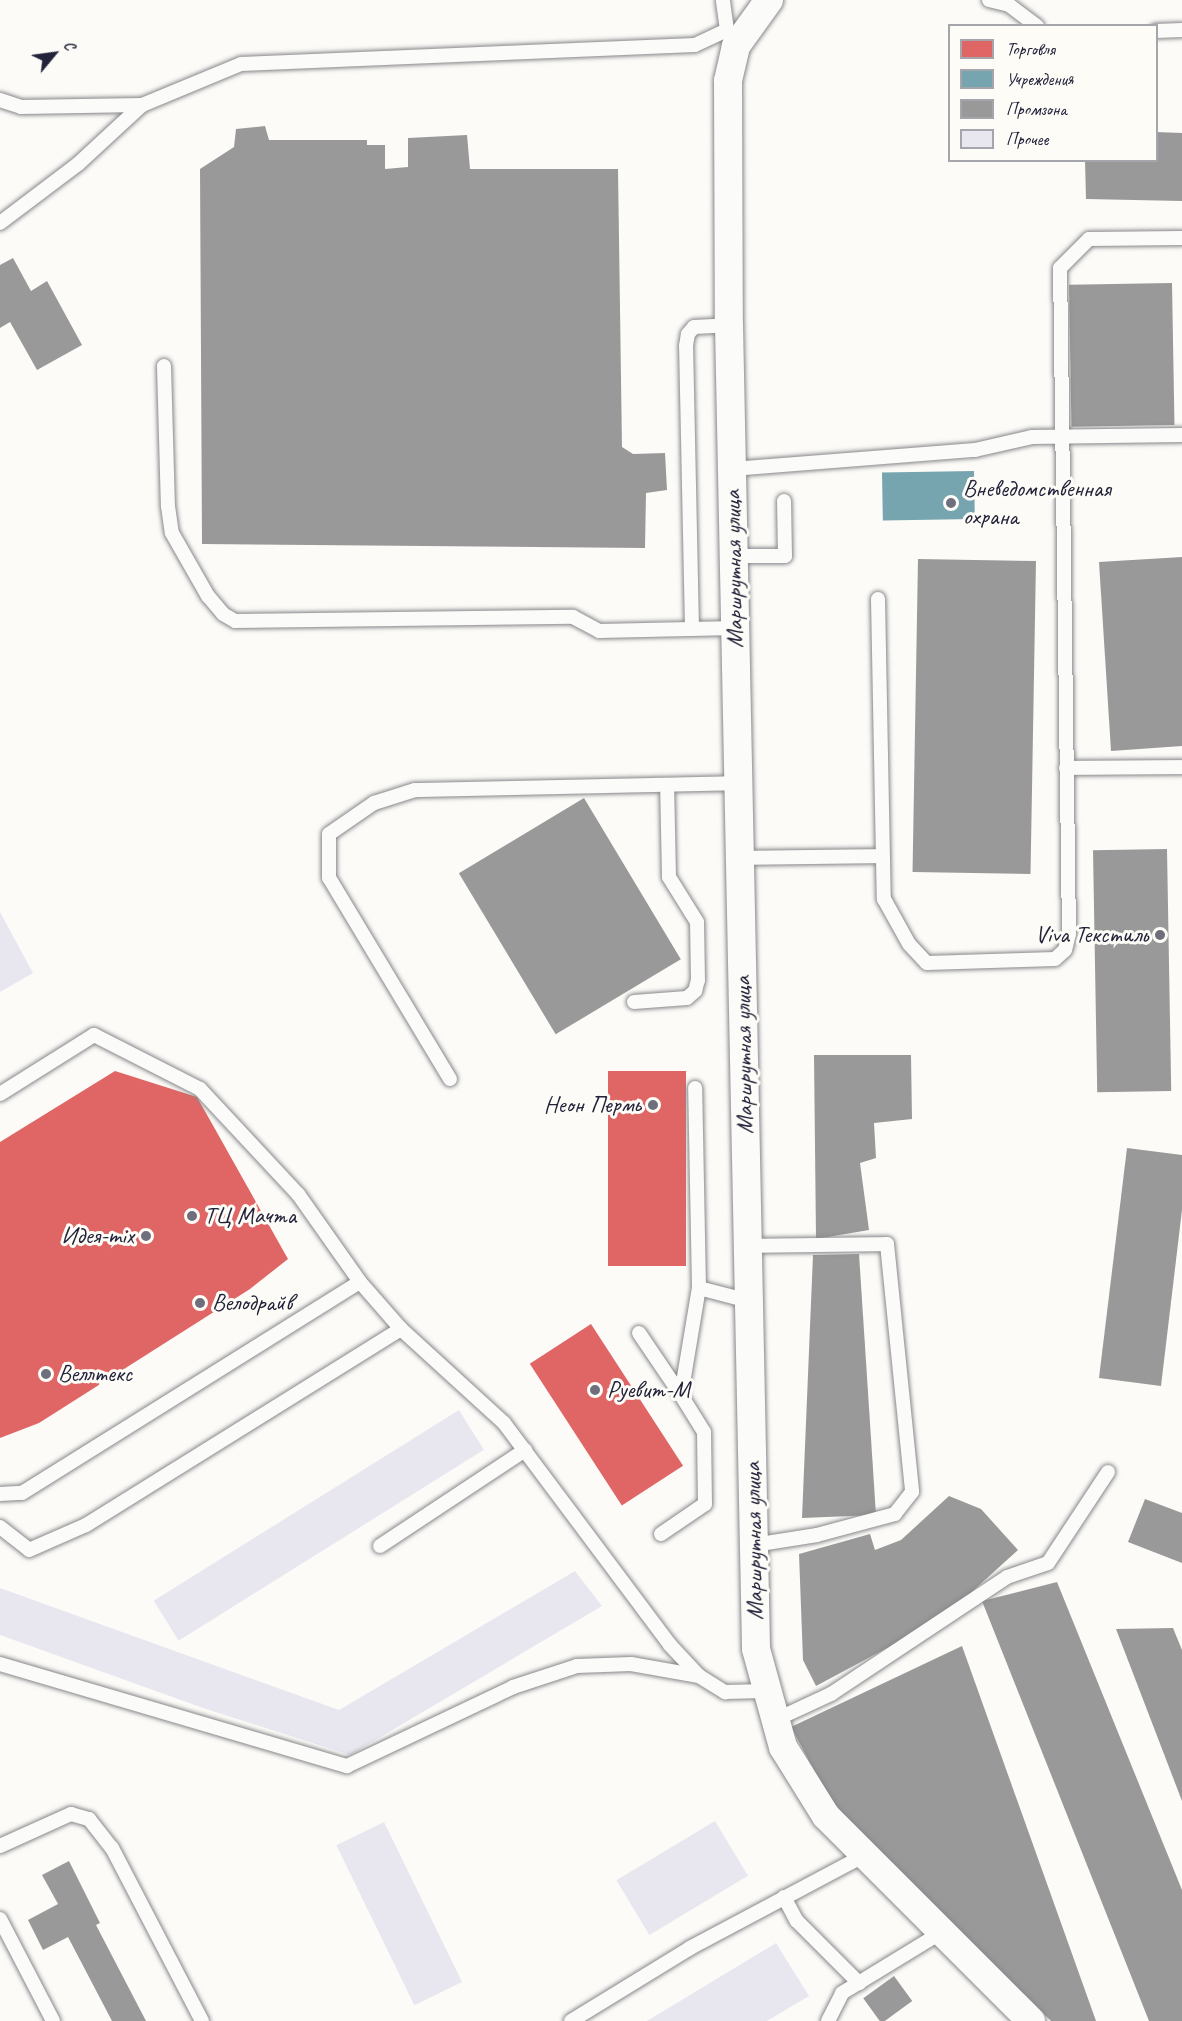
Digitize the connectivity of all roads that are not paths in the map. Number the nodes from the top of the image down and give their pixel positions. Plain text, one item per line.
1 (723, 0) edge
2 (769, 0) edge
3 (989, 0) edge
4 (1034, 24) edge
5 (1182, 30) edge
6 (1158, 31) edge
7 (734, 34) junction
8 (0, 100) edge
9 (142, 105) junction
10 (0, 223) edge
11 (1182, 238) edge
12 (729, 325) junction
13 (164, 366) dead end
14 (1182, 435) edge
15 (1062, 436) junction
16 (732, 469) junction
17 (784, 501) dead end
18 (734, 556) junction
19 (878, 599) dead end
20 (736, 628) junction
21 (692, 629) junction
22 (1182, 766) edge
23 (1066, 768) junction
24 (738, 783) junction
25 (667, 785) junction
26 (882, 856) junction
27 (740, 858) junction
28 (634, 1002) dead end
29 (450, 1079) dead end
30 (695, 1088) dead end
31 (0, 1094) edge
32 (748, 1246) junction
33 (360, 1282) junction
34 (699, 1288) junction
35 (749, 1301) junction
36 (401, 1329) junction
37 (639, 1333) dead end
38 (681, 1395) junction
39 (525, 1450) junction
40 (1108, 1472) dead end
41 (0, 1494) edge
42 (0, 1527) edge
43 (661, 1534) dead end
44 (754, 1545) junction
45 (380, 1546) dead end
46 (0, 1664) edge
47 (699, 1676) junction
48 (765, 1691) junction
49 (775, 1720) junction
50 (0, 1846) edge
51 (865, 1855) junction
52 (784, 1897) junction
53 (0, 1919) edge
54 (942, 1932) junction
55 (859, 1983) junction
56 (53, 2021) edge
57 (202, 2021) edge
58 (571, 2021) edge
59 (828, 2021) edge
60 (1031, 2021) edge

1 - 7 lane
2 - 7 street, Маршрутная улица
3 - 4 lane
5 - 6 lane
7 - 9 lane
7 - 12 street, Маршрутная улица
8 - 9 lane
9 - 10 lane
11 - 15 lane
12 - 16 street, Маршрутная улица
12 - 21 lane
13 - 21 lane
14 - 15 lane
15 - 16 lane
15 - 23 lane
16 - 18 street, Маршрутная улица
17 - 18 lane
18 - 20 street, Маршрутная улица
19 - 26 lane
20 - 21 lane
20 - 24 street, Маршрутная улица
22 - 23 lane
23 - 26 lane
24 - 25 lane
24 - 27 street, Маршрутная улица
25 - 28 lane
25 - 29 lane
26 - 27 lane
27 - 32 street, Маршрутная улица
30 - 34 lane
31 - 33 lane
32 - 35 street, Маршрутная улица
32 - 44 lane
33 - 36 lane
33 - 41 lane
34 - 35 lane
34 - 38 lane
35 - 44 street, Маршрутная улица
36 - 39 lane
36 - 42 lane
37 - 38 lane
38 - 43 lane
39 - 45 lane
39 - 47 lane
40 - 49 lane
44 - 48 street, Маршрутная улица
46 - 47 lane
47 - 48 lane
48 - 49 street, Маршрутная улица
49 - 51 street, Маршрутная улица
50 - 57 lane
51 - 52 lane
51 - 54 street, Маршрутная улица
52 - 55 lane
52 - 58 lane
53 - 56 lane
54 - 55 lane
54 - 60 street, Маршрутная улица
55 - 59 lane

